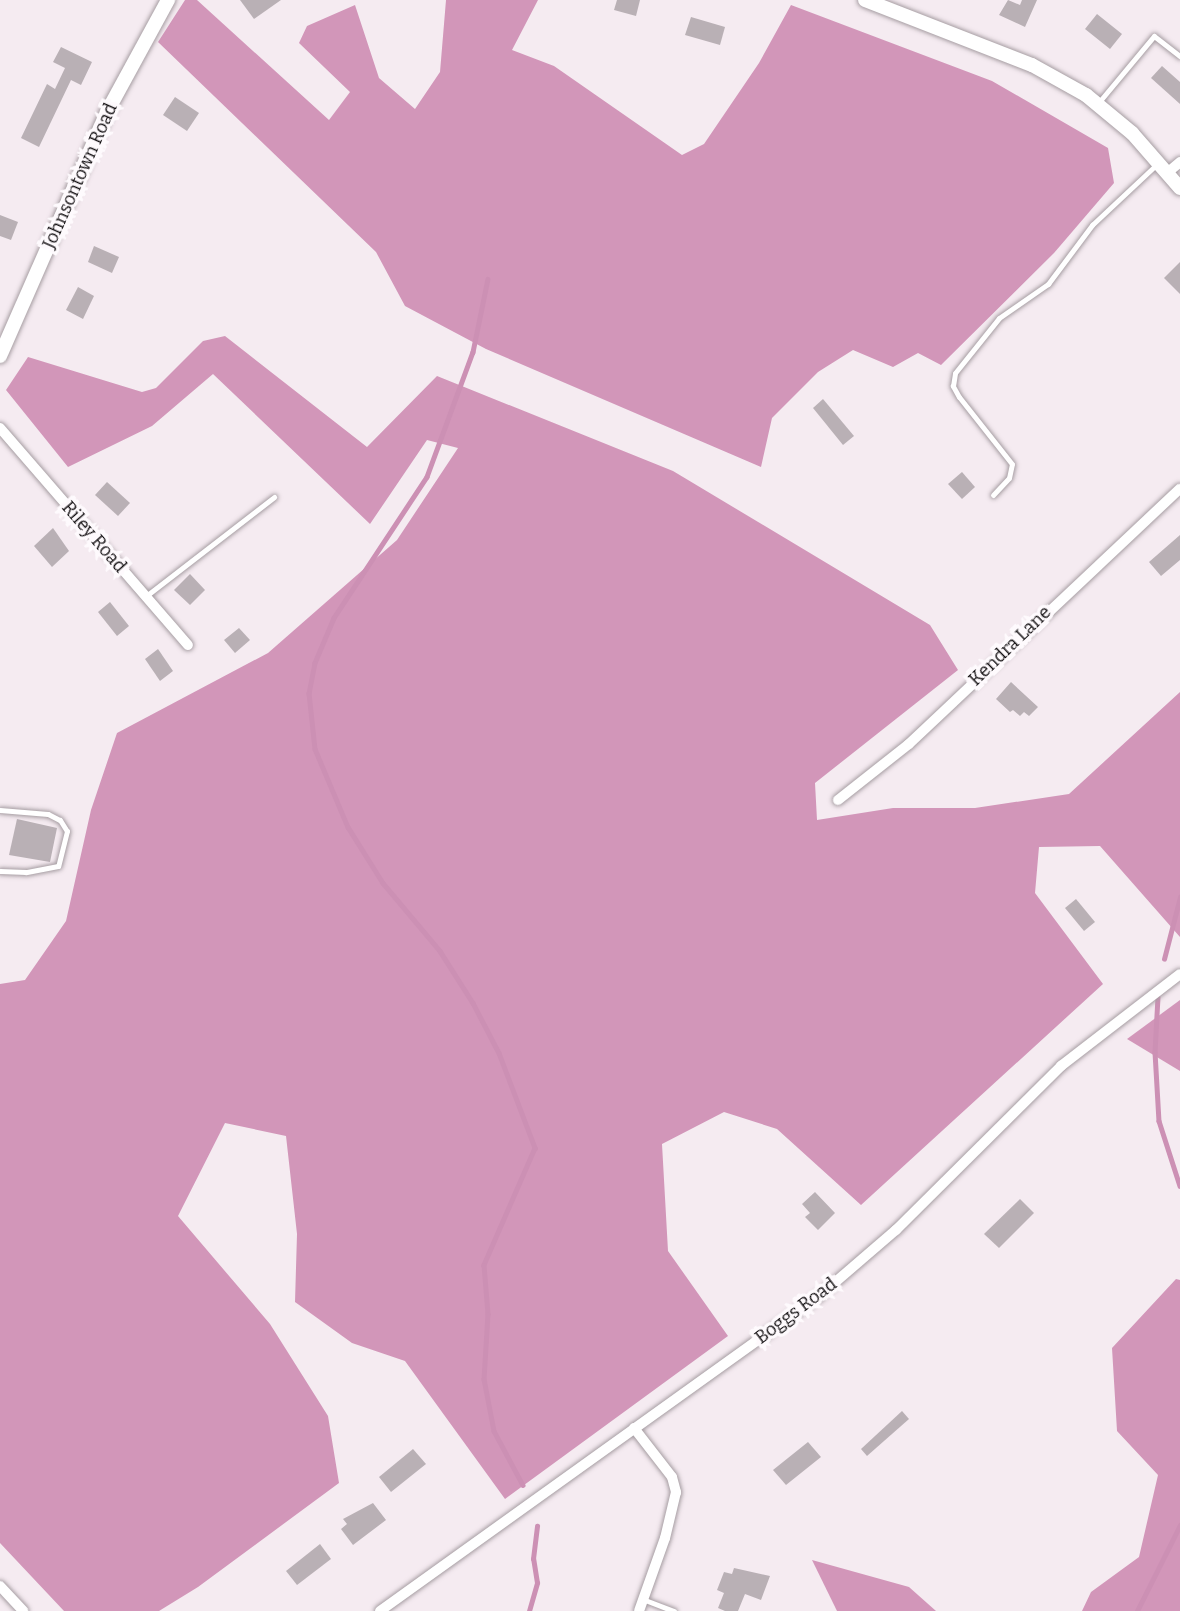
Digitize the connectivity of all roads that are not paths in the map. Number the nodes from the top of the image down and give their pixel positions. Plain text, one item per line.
1 (168, 0) edge
2 (865, 0) edge
3 (1180, 56) edge
4 (1098, 104) junction
5 (1180, 162) edge
6 (1162, 168) junction
7 (1180, 188) edge
8 (0, 356) edge
9 (0, 428) edge
10 (1180, 489) edge
11 (993, 495) dead end
12 (274, 497) dead end
13 (146, 596) junction
14 (188, 645) dead end
15 (838, 800) dead end
16 (0, 810) edge
17 (0, 871) edge
18 (1180, 974) edge
19 (634, 1428) junction
20 (0, 1586) edge
21 (643, 1599) junction
22 (23, 1611) edge
23 (380, 1611) edge
24 (639, 1611) edge
25 (674, 1611) edge

1 - 8 street, Johnsontown Road
2 - 4 street
3 - 4 lane
4 - 6 street
5 - 6 street
6 - 7 street
6 - 11 lane
9 - 13 street, Riley Road
10 - 15 street, Kendra Lane
12 - 13 lane
13 - 14 street, Riley Road
16 - 17 lane
18 - 19 street, Boggs Road
19 - 21 street
19 - 23 street, Boggs Road
20 - 22 street
21 - 24 street
21 - 25 lane

